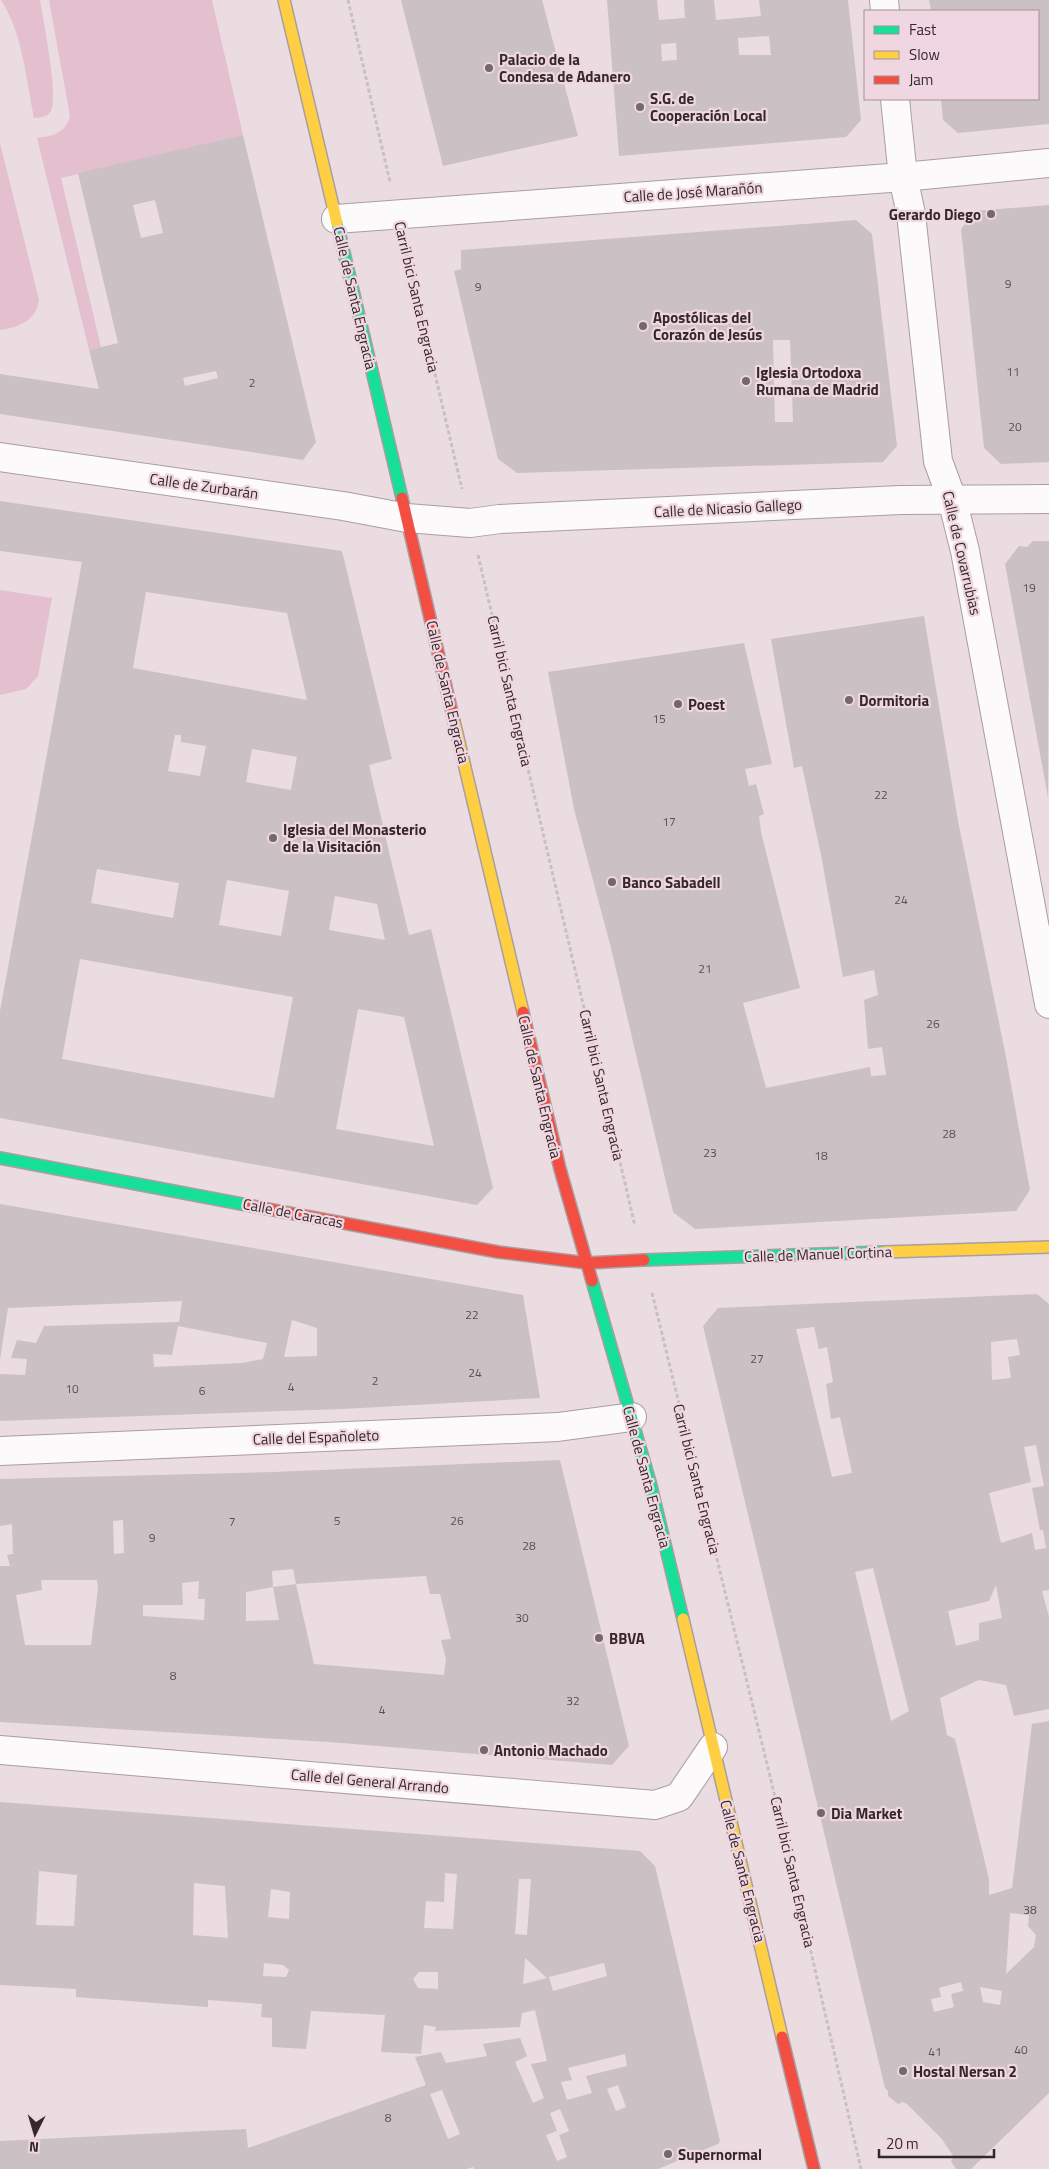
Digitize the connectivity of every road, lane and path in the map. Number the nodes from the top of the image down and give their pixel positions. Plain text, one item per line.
1 (284, 0) edge
2 (348, 0) edge
3 (895, 100) edge
4 (1049, 163) edge
5 (903, 177) junction
6 (397, 215) junction
7 (336, 220) junction
8 (0, 457) edge
9 (952, 499) junction
10 (1049, 499) edge
11 (407, 518) junction
12 (470, 523) junction
13 (1049, 1004) edge
14 (0, 1158) edge
15 (1049, 1247) edge
16 (644, 1261) junction
17 (587, 1263) junction
18 (632, 1417) junction
19 (0, 1451) edge
20 (713, 1747) junction
21 (0, 1750) edge
22 (814, 2169) edge
23 (861, 2169) edge

1 - 7 main road, Calle de Santa Engracia
2 - 6 path, Carril bici Santa Engracia
3 - 5 street, Calle de Covarrubias
4 - 5 street, Calle de José Marañón
5 - 6 street, Calle de José Marañón
5 - 9 street, Calle de Covarrubias
6 - 7 street, Calle de José Marañón
6 - 12 path, Carril bici Santa Engracia
7 - 11 main road, Calle de Santa Engracia
8 - 11 street, Calle de Zurbarán
9 - 10 street, Calle de Nicasio Gallego
9 - 12 street, Calle de Nicasio Gallego
9 - 13 street, Calle de Covarrubias
11 - 12 street, Calle de Nicasio Gallego
11 - 17 main road, Calle de Santa Engracia
12 - 16 path, Carril bici Santa Engracia
14 - 17 main road, Calle de Caracas
15 - 16 main road, Calle de Manuel Cortina
16 - 17 main road, Calle de Manuel Cortina
16 - 23 path, Carril bici Santa Engracia
17 - 18 main road, Calle de Santa Engracia
18 - 19 street, Calle del Españoleto
18 - 20 main road, Calle de Santa Engracia
20 - 21 street, Calle del General Arrando
20 - 22 main road, Calle de Santa Engracia

